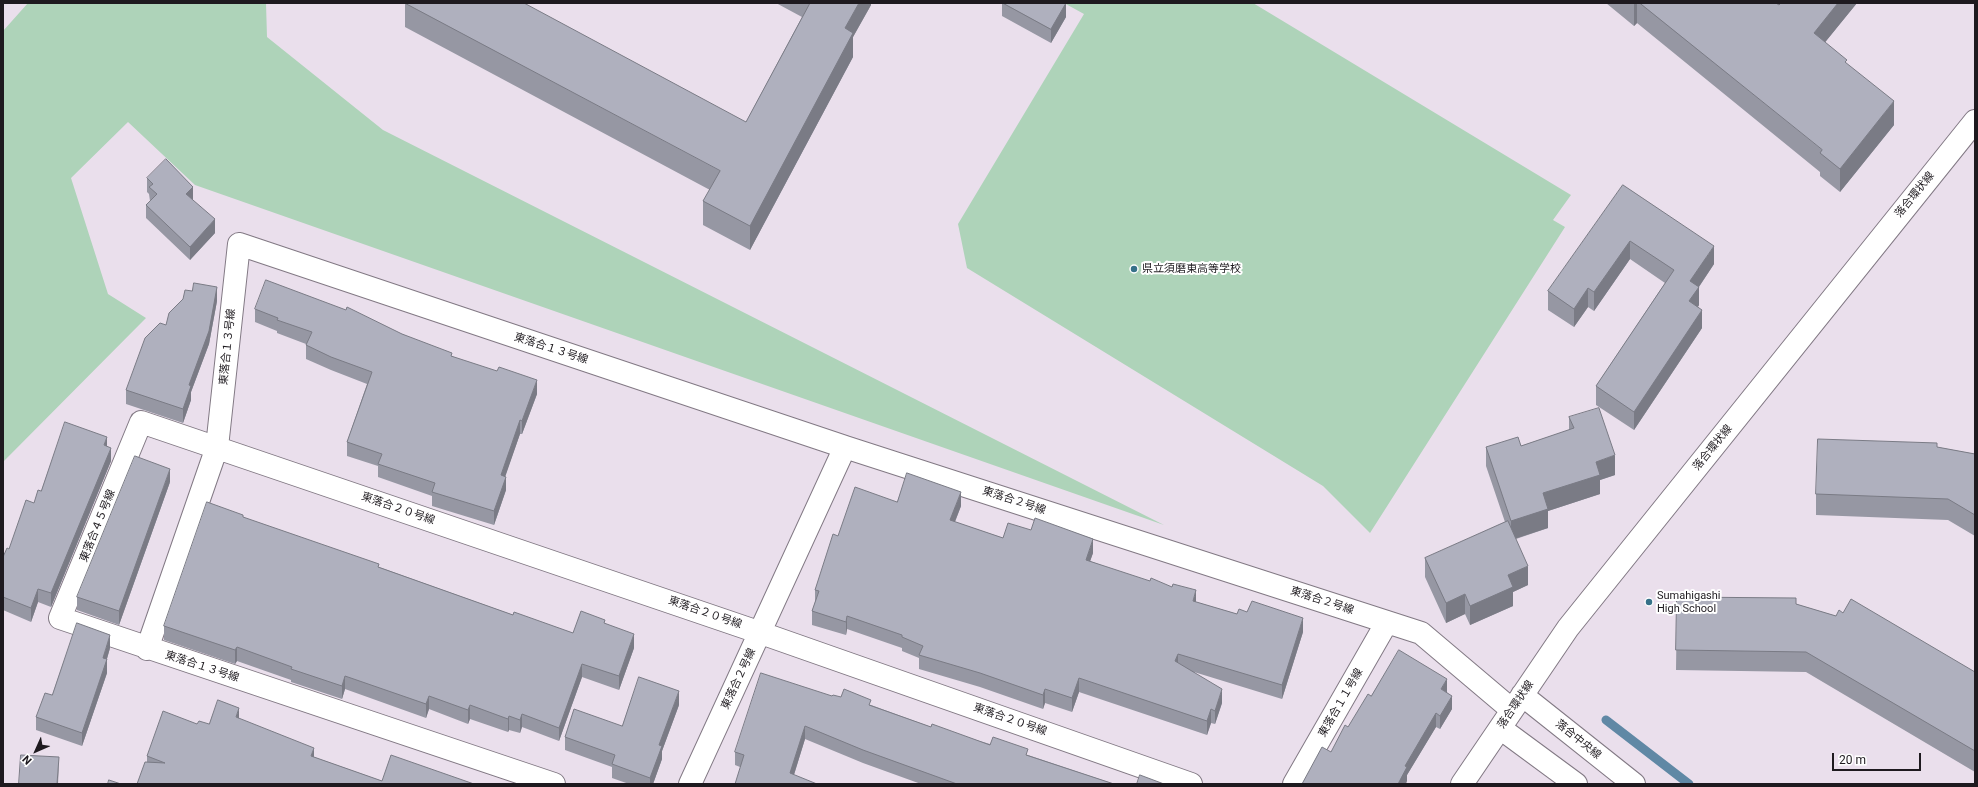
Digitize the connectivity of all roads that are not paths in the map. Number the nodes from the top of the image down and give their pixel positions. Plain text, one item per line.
1 (1975, 121) edge
2 (217, 447) junction
3 (846, 447) junction
4 (1387, 622) junction
5 (761, 633) junction
6 (147, 649) junction
7 (1512, 711) junction
8 (554, 784) edge
9 (690, 784) edge
10 (1191, 784) edge
11 (1294, 784) edge
12 (1462, 784) edge
13 (1576, 784) edge
14 (1634, 784) edge

1 - 7 street, 落合環状線
2 - 3 street, 東落合１３号線
2 - 5 street, 東落合２０号線
2 - 6 street, 東落合１３号線
2 - 6 street, 東落合４５号線
3 - 4 street, 東落合２号線
3 - 5 street, 東落合２号線
4 - 7 street, 東落合２号線
4 - 11 street, 東落合１１号線
5 - 9 street, 東落合２号線
5 - 10 street, 東落合２０号線
6 - 8 street, 東落合１３号線
7 - 12 street, 落合環状線
7 - 13 street
7 - 14 street, 落合中央線

